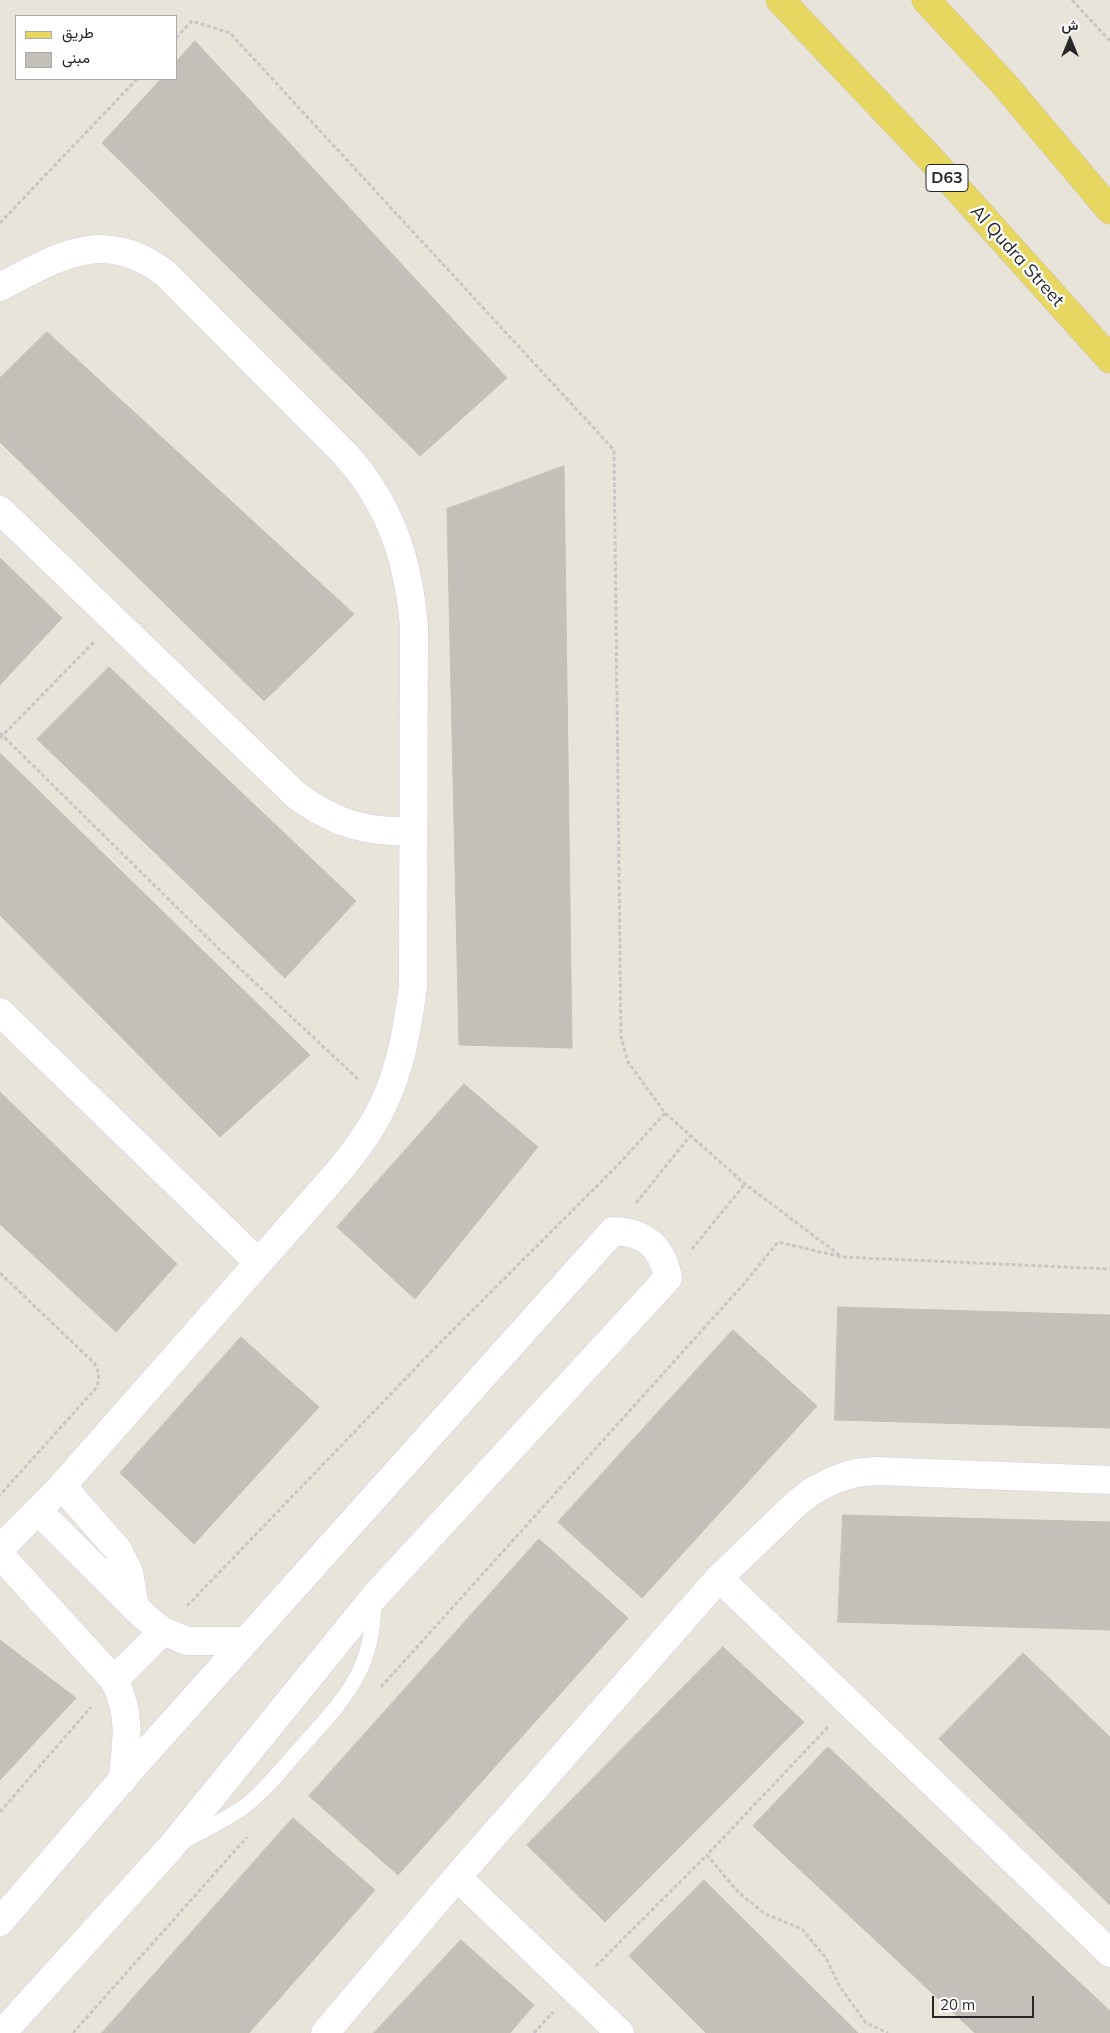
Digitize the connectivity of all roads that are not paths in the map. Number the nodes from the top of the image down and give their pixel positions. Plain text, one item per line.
1 (780, 0) edge
2 (926, 0) edge
3 (1110, 210) edge
4 (0, 288) edge
5 (1110, 359) edge
6 (0, 510) edge
7 (413, 831) junction
8 (0, 1012) edge
9 (258, 1262) junction
10 (1110, 1480) edge
11 (62, 1486) junction
12 (38, 1511) junction
13 (0, 1549) edge
14 (0, 1555) edge
15 (719, 1578) junction
16 (374, 1597) junction
17 (135, 1608) junction
18 (162, 1632) junction
19 (245, 1641) junction
20 (114, 1680) junction
21 (122, 1781) junction
22 (171, 1847) junction
23 (457, 1876) junction
24 (0, 1922) edge
25 (1110, 1953) edge
26 (2, 2033) edge
27 (326, 2033) edge
28 (620, 2033) edge

1 - 5 main road, Al Qudra Street / D63
2 - 3 main road
4 - 7 street
6 - 7 street
7 - 9 street
8 - 9 street
9 - 11 street
10 - 15 street
11 - 12 street
11 - 17 street
12 - 13 street
12 - 17 street
14 - 20 street
15 - 23 street
15 - 25 street
16 - 19 street
16 - 22 street
16 - 22 lane
17 - 18 street
18 - 19 street
18 - 20 street
19 - 21 street
20 - 21 street
21 - 24 street
22 - 26 street
23 - 27 street
23 - 28 street

